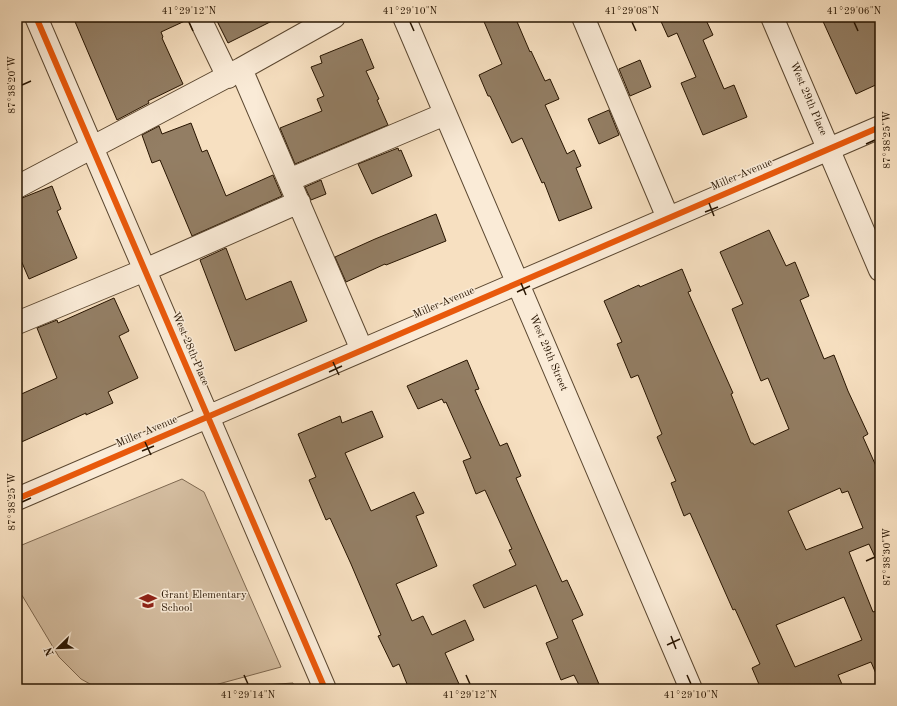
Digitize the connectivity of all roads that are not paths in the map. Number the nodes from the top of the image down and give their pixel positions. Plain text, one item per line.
1 (36, 17) edge
2 (199, 17) edge
3 (334, 17) edge
4 (404, 17) edge
5 (583, 17) edge
6 (772, 17) edge
7 (234, 73) junction
8 (445, 114) junction
9 (880, 127) edge
10 (92, 147) junction
11 (829, 148) junction
12 (289, 180) junction
13 (17, 187) edge
14 (300, 202) junction
15 (668, 218) junction
16 (145, 270) junction
17 (880, 270) edge
18 (518, 283) junction
19 (17, 323) edge
20 (362, 350) junction
21 (208, 416) junction
22 (17, 499) edge
23 (326, 689) edge
24 (692, 689) edge

1 - 10 street, West 28th Place
2 - 7 street
3 - 7 street
4 - 8 street, West 29th Street
5 - 15 street
6 - 11 street, West 29th Place
7 - 10 street
7 - 12 street
8 - 12 street
8 - 18 street, West 29th Street
9 - 11 street, Miller Avenue
10 - 13 street
10 - 16 street, West 28th Place
11 - 15 street, Miller Avenue
11 - 17 street, West 29th Place
12 - 14 street
14 - 16 street
14 - 20 street
15 - 18 street, Miller Avenue
16 - 19 street
16 - 21 street, West 28th Place
18 - 20 street, Miller Avenue
18 - 24 street, West 29th Street
20 - 21 street, Miller Avenue
21 - 22 street, Miller Avenue
21 - 23 street, West 28th Place

